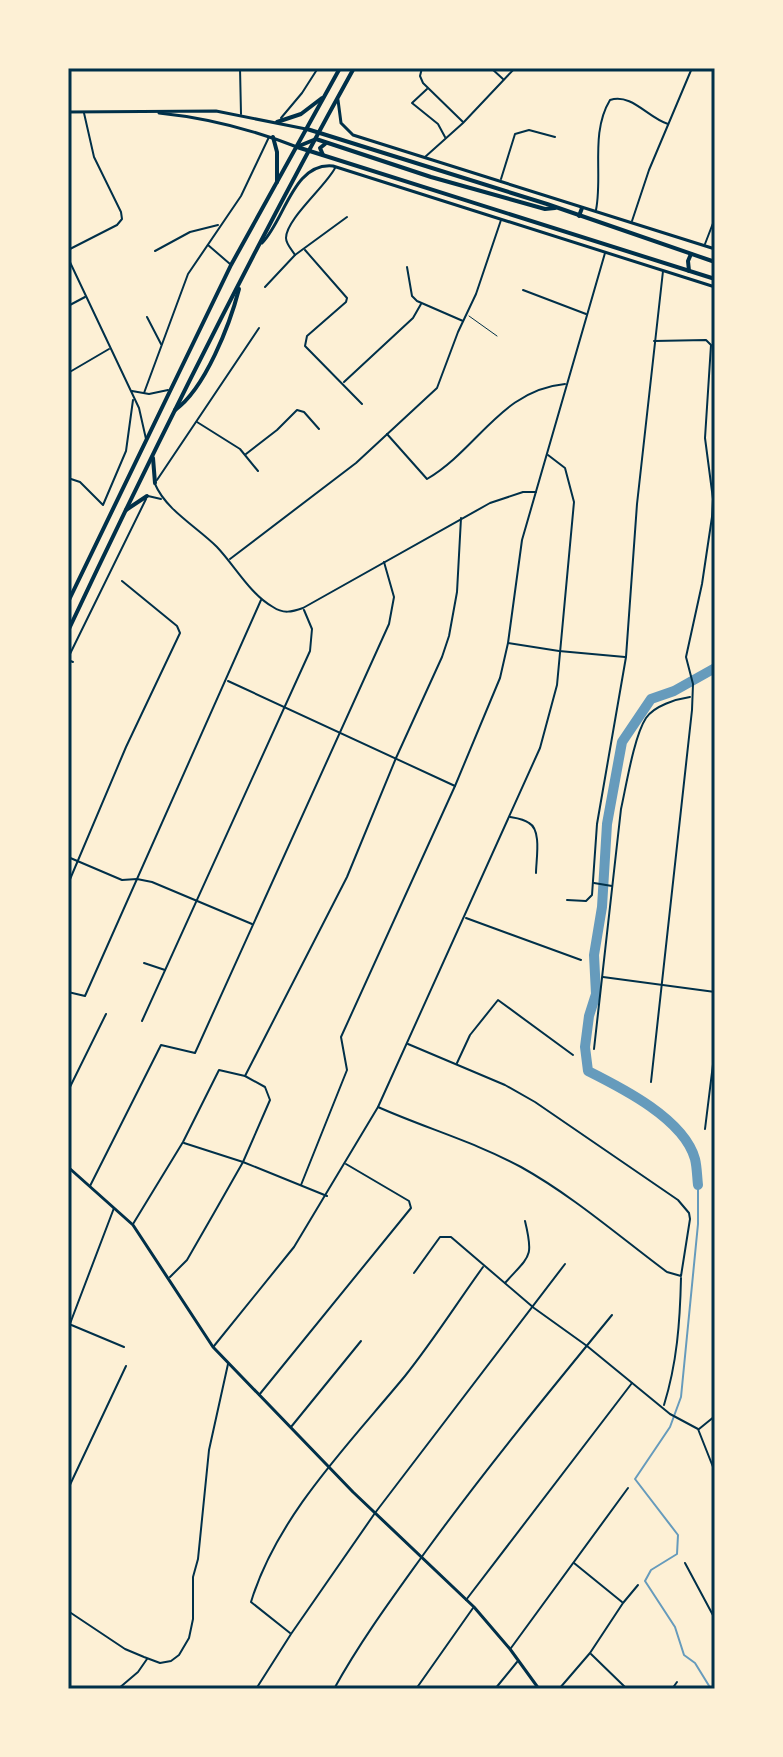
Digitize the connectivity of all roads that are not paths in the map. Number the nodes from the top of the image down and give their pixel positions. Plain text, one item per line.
1 (240, 68) edge
2 (318, 68) edge
3 (340, 68) edge
4 (354, 68) edge
5 (422, 68) edge
6 (491, 68) edge
7 (515, 68) edge
8 (692, 68) edge
9 (504, 79) junction
10 (428, 88) junction
11 (324, 97) junction
12 (338, 98) junction
13 (68, 112) edge
14 (147, 112) junction
15 (84, 113) junction
16 (241, 114) junction
17 (277, 122) junction
18 (463, 123) junction
19 (668, 124) junction
20 (306, 129) junction
21 (320, 133) junction
22 (271, 137) junction
23 (555, 137) dead end
24 (445, 138) junction
25 (316, 139) junction
26 (327, 143) junction
27 (297, 147) junction
28 (310, 151) junction
29 (323, 155) junction
30 (425, 158) junction
31 (336, 166) junction
32 (396, 179) junction
33 (500, 181) junction
34 (277, 183) junction
35 (393, 185) junction
36 (555, 208) junction
37 (582, 208) junction
38 (596, 211) junction
39 (579, 216) junction
40 (347, 217) dead end
41 (715, 218) edge
42 (502, 220) junction
43 (631, 222) junction
44 (219, 225) junction
45 (208, 244) junction
46 (705, 246) junction
47 (257, 248) junction
48 (715, 249) edge
49 (68, 250) edge
50 (305, 250) junction
51 (155, 251) dead end
52 (605, 252) junction
53 (691, 254) junction
54 (295, 255) junction
55 (68, 258) edge
56 (715, 262) edge
57 (231, 265) junction
58 (407, 267) dead end
59 (663, 270) junction
60 (689, 271) junction
61 (715, 279) edge
62 (241, 280) junction
63 (265, 287) dead end
64 (715, 287) edge
65 (523, 290) dead end
66 (86, 297) junction
67 (421, 304) junction
68 (68, 306) edge
69 (587, 314) junction
70 (467, 315) junction
71 (147, 317) dead end
72 (463, 321) junction
73 (259, 328) dead end
74 (497, 336) dead end
75 (654, 341) junction
76 (162, 344) junction
77 (110, 348) junction
78 (68, 373) edge
79 (343, 383) junction
80 (566, 384) junction
81 (171, 389) junction
82 (130, 391) junction
83 (144, 393) junction
84 (134, 397) junction
85 (362, 404) dead end
86 (173, 411) junction
87 (196, 421) junction
88 (319, 429) dead end
89 (387, 434) junction
90 (146, 440) junction
91 (152, 454) junction
92 (246, 454) junction
93 (548, 455) junction
94 (258, 471) dead end
95 (68, 478) edge
96 (155, 483) junction
97 (537, 492) junction
98 (147, 496) junction
99 (164, 500) junction
100 (125, 512) junction
101 (461, 518) junction
102 (229, 560) junction
103 (384, 562) junction
104 (122, 581) dead end
105 (261, 599) junction
106 (68, 602) edge
107 (303, 608) junction
108 (68, 631) edge
109 (508, 643) junction
110 (559, 651) junction
111 (626, 657) junction
112 (68, 659) edge
113 (73, 662) dead end
114 (227, 681) junction
115 (693, 696) junction
116 (284, 706) junction
117 (341, 732) junction
118 (396, 758) junction
119 (455, 786) junction
120 (509, 816) junction
121 (68, 857) edge
122 (78, 861) junction
123 (536, 873) dead end
124 (137, 879) junction
125 (593, 883) junction
126 (68, 884) edge
127 (610, 886) junction
128 (196, 899) junction
129 (567, 900) dead end
130 (464, 918) junction
131 (253, 924) junction
132 (581, 960) dead end
133 (144, 963) dead end
134 (166, 970) junction
135 (602, 977) junction
136 (660, 985) junction
137 (68, 992) edge
138 (715, 992) edge
139 (106, 1014) dead end
140 (142, 1021) dead end
141 (407, 1043) junction
142 (715, 1048) edge
143 (594, 1049) dead end
144 (573, 1055) dead end
145 (456, 1064) junction
146 (245, 1076) junction
147 (651, 1082) dead end
148 (68, 1091) edge
149 (378, 1107) junction
150 (705, 1129) dead end
151 (183, 1142) junction
152 (243, 1162) junction
153 (346, 1164) junction
154 (68, 1167) edge
155 (301, 1185) junction
156 (90, 1186) junction
157 (327, 1196) junction
158 (114, 1208) junction
159 (525, 1221) dead end
160 (133, 1225) junction
161 (565, 1264) dead end
162 (483, 1267) junction
163 (414, 1273) dead end
164 (681, 1276) junction
165 (169, 1278) junction
166 (504, 1284) junction
167 (534, 1308) junction
168 (612, 1315) dead end
169 (69, 1324) edge
170 (68, 1329) edge
171 (361, 1341) dead end
172 (587, 1346) junction
173 (124, 1347) dead end
174 (213, 1347) junction
175 (228, 1363) junction
176 (126, 1366) dead end
177 (632, 1382) junction
178 (259, 1396) junction
179 (663, 1407) junction
180 (715, 1416) edge
181 (290, 1428) junction
182 (698, 1429) junction
183 (329, 1468) junction
184 (715, 1472) edge
185 (628, 1488) dead end
186 (68, 1489) edge
187 (375, 1513) junction
188 (421, 1558) junction
189 (572, 1562) junction
190 (685, 1563) dead end
191 (638, 1585) dead end
192 (466, 1600) junction
193 (623, 1603) junction
194 (474, 1607) junction
195 (68, 1610) edge
196 (715, 1619) edge
197 (291, 1634) junction
198 (510, 1649) junction
199 (590, 1653) junction
200 (147, 1658) junction
201 (518, 1661) junction
202 (677, 1682) dead end
203 (118, 1689) edge
204 (256, 1689) edge
205 (334, 1689) edge
206 (416, 1689) edge
207 (495, 1689) edge
208 (539, 1689) edge
209 (559, 1689) edge
210 (627, 1689) edge
211 (672, 1689) edge

1 - 16 street
2 - 17 street
3 - 11 main road
4 - 12 main road
5 - 10 street
6 - 9 street
7 - 9 street
8 - 19 street
9 - 18 street
10 - 18 street
10 - 24 street
11 - 17 main road
11 - 20 main road
12 - 21 main road
12 - 30 main road
13 - 15 main road
14 - 15 main road
14 - 16 main road
14 - 22 main road
15 - 49 street
16 - 17 main road
17 - 20 main road
18 - 24 street
19 - 38 street
19 - 43 street
20 - 21 main road
20 - 27 main road
21 - 25 main road
21 - 36 main road
22 - 27 main road
22 - 34 main road
22 - 44 street
23 - 33 street
24 - 30 street
25 - 26 main road
25 - 27 main road
25 - 28 main road
26 - 29 main road
26 - 36 main road
27 - 28 main road
27 - 34 main road
28 - 29 main road
28 - 47 main road
29 - 32 main road
30 - 33 main road
31 - 35 main road
31 - 47 main road
31 - 54 street
32 - 35 street
32 - 60 main road
33 - 37 main road
34 - 57 main road
35 - 42 main road
36 - 39 main road
37 - 38 main road
37 - 39 main road
38 - 43 main road
39 - 53 main road
40 - 50 street
41 - 46 street
42 - 52 main road
42 - 70 street
43 - 46 main road
44 - 45 street
44 - 51 street
45 - 57 street
45 - 76 street
46 - 48 main road
47 - 62 main road
50 - 54 street
50 - 79 street
52 - 59 main road
52 - 69 street
53 - 56 main road
53 - 60 main road
54 - 63 street
55 - 66 street
57 - 81 main road
58 - 67 street
59 - 64 main road
59 - 75 street
60 - 61 main road
62 - 86 main road
62 - 86 main road
65 - 69 street
66 - 68 street
66 - 77 street
67 - 72 street
67 - 79 street
69 - 80 street
70 - 72 street
70 - 74 lane
71 - 76 street
72 - 89 street
73 - 87 street
75 - 111 street
75 - 115 street
76 - 83 street
77 - 78 street
77 - 82 street
79 - 85 street
80 - 89 street
80 - 93 street
81 - 83 street
81 - 90 main road
82 - 83 street
82 - 84 street
84 - 90 street
84 - 95 street
86 - 91 main road
87 - 92 street
87 - 96 street
88 - 92 street
89 - 102 street
90 - 106 main road
91 - 96 main road
91 - 100 main road
92 - 94 street
93 - 97 street
93 - 110 street
96 - 99 street
97 - 101 street
97 - 109 street
98 - 99 street
98 - 100 main road
98 - 112 street
99 - 102 street
100 - 108 main road
101 - 103 street
101 - 118 street
102 - 105 street
103 - 107 street
103 - 117 street
104 - 122 street
105 - 107 street
105 - 114 street
107 - 116 street
109 - 110 street
109 - 119 street
110 - 111 street
110 - 120 street
111 - 125 street
112 - 113 street
114 - 116 street
114 - 124 street
115 - 127 street
115 - 136 street
116 - 117 street
116 - 128 street
117 - 118 street
117 - 131 street
118 - 119 street
118 - 146 street
119 - 155 street
120 - 123 street
120 - 130 street
121 - 122 street
122 - 124 street
122 - 126 street
124 - 128 street
124 - 137 street
125 - 127 street
125 - 129 street
127 - 135 street
128 - 131 street
128 - 134 street
130 - 132 street
130 - 141 street
131 - 156 street
133 - 134 street
134 - 140 street
135 - 136 street
135 - 143 street
136 - 138 street
136 - 147 street
139 - 148 street
141 - 145 street
141 - 149 street
142 - 150 street
144 - 145 street
145 - 164 street
146 - 151 street
146 - 152 street
149 - 153 street
149 - 164 street
151 - 152 street
151 - 160 street
152 - 155 street
152 - 165 street
153 - 157 street
153 - 178 street
154 - 156 main road
155 - 157 street
156 - 158 main road
157 - 174 street
158 - 160 main road
158 - 169 street
159 - 166 street
160 - 165 main road
161 - 167 street
162 - 163 street
162 - 166 street
162 - 183 street
164 - 179 street
165 - 174 main road
166 - 167 street
167 - 172 street
167 - 187 street
168 - 172 street
169 - 170 street
169 - 173 street
171 - 181 street
172 - 177 street
172 - 188 street
174 - 175 main road
175 - 178 main road
175 - 200 street
176 - 186 street
177 - 179 street
177 - 192 street
178 - 181 main road
179 - 182 street
180 - 182 street
181 - 183 main road
182 - 184 street
183 - 187 main road
183 - 197 street
185 - 189 street
187 - 188 main road
187 - 197 street
188 - 192 main road
188 - 205 street
189 - 193 street
189 - 198 street
190 - 196 street
191 - 193 street
192 - 194 main road
193 - 199 street
194 - 198 main road
194 - 206 street
195 - 200 street
197 - 204 street
198 - 201 main road
199 - 209 street
199 - 210 street
200 - 203 street
201 - 207 street
201 - 208 main road
202 - 211 street

